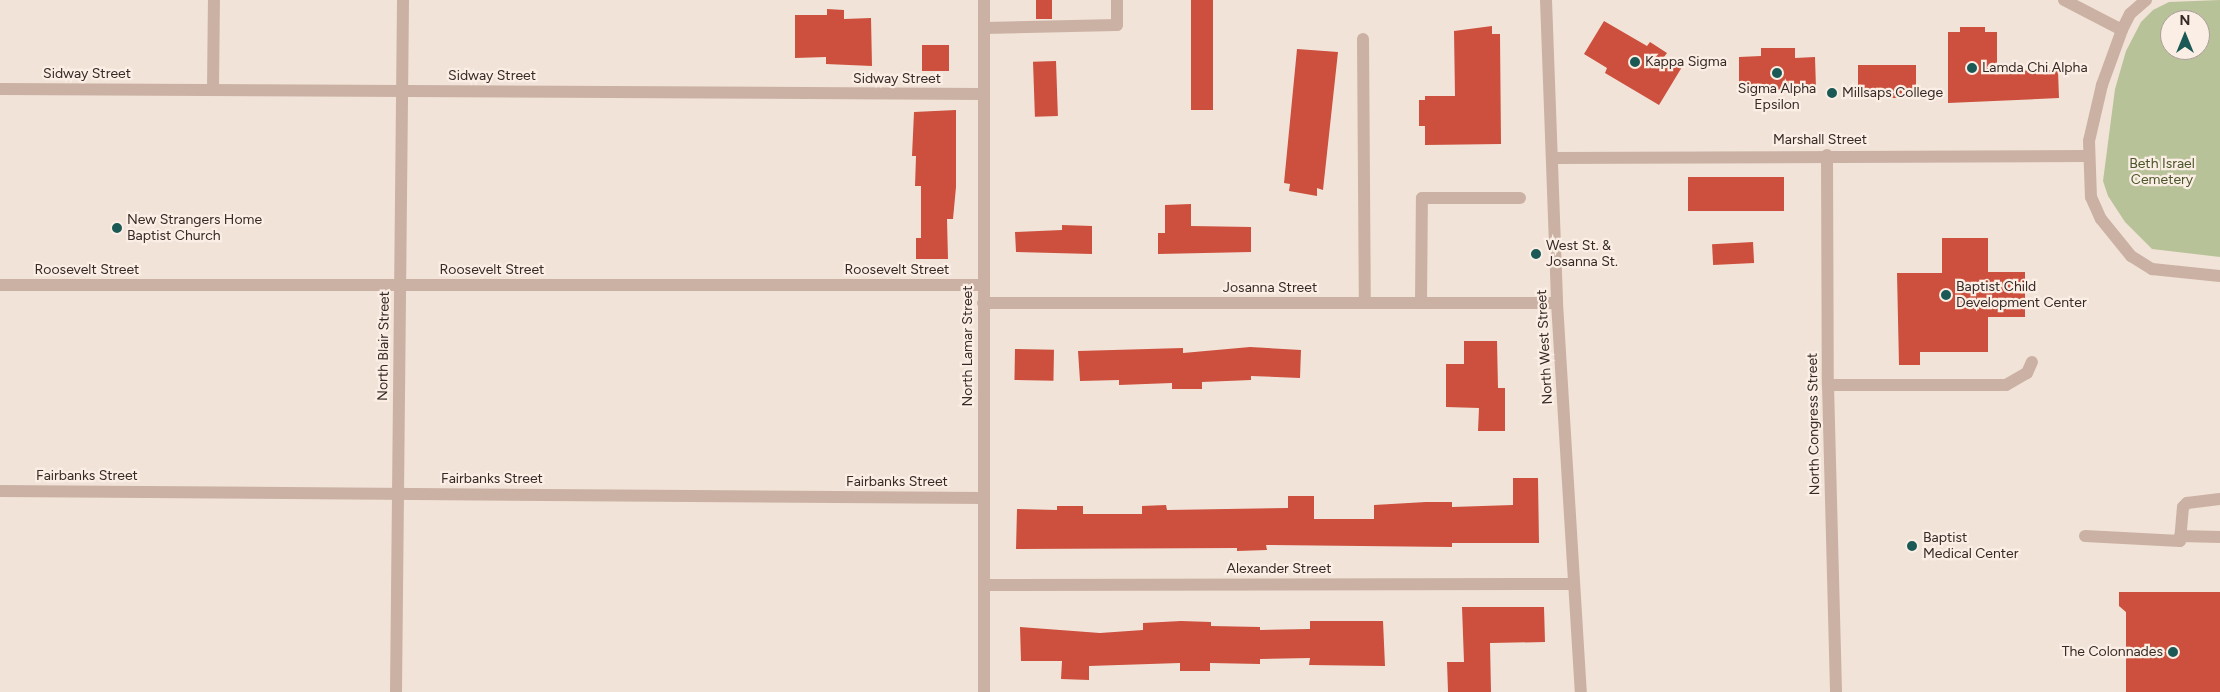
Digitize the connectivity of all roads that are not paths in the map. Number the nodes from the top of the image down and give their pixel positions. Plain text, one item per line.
1 (214, 0) edge
2 (403, 0) edge
3 (984, 0) edge
4 (1117, 0) edge
5 (1546, 0) edge
6 (2065, 0) edge
7 (2142, 1) edge
8 (984, 28) junction
9 (2122, 30) junction
10 (1363, 39) dead end
11 (0, 88) edge
12 (213, 90) junction
13 (402, 91) junction
14 (984, 94) junction
15 (1827, 155) junction
16 (2089, 156) junction
17 (1552, 158) junction
18 (1520, 198) dead end
19 (2220, 276) edge
20 (0, 285) edge
21 (400, 285) junction
22 (983, 285) junction
23 (983, 303) junction
24 (1365, 303) junction
25 (1421, 303) junction
26 (1557, 304) junction
27 (2032, 362) dead end
28 (1828, 385) junction
29 (0, 491) edge
30 (398, 494) junction
31 (984, 498) junction
32 (2220, 499) edge
33 (2085, 536) dead end
34 (2220, 537) edge
35 (2180, 539) junction
36 (1574, 584) junction
37 (984, 585) junction
38 (396, 692) edge
39 (984, 692) edge
40 (1581, 692) edge
41 (1836, 692) edge

1 - 12 street
2 - 13 street, North Blair Street
3 - 8 street, North Lamar Street
4 - 8 street
5 - 17 street, North West Street
6 - 9 street
7 - 9 street
8 - 14 street, North Lamar Street
9 - 16 street
10 - 24 street
11 - 12 street, Sidway Street
12 - 13 street, Sidway Street
13 - 14 street, Sidway Street
13 - 21 street, North Blair Street
14 - 22 street, North Lamar Street
15 - 16 street, Marshall Street
15 - 17 street, Marshall Street
15 - 28 street, North Congress Street
16 - 19 street
17 - 26 street, North West Street
18 - 25 street
20 - 21 street, Roosevelt Street
21 - 22 street, Roosevelt Street
21 - 30 street, North Blair Street
22 - 23 street, North Lamar Street
23 - 24 street, Josanna Street
23 - 31 street, North Lamar Street
24 - 25 street, Josanna Street
25 - 26 street, Josanna Street
26 - 36 street, North West Street
27 - 28 street
28 - 41 street, North Congress Street
29 - 30 street, Fairbanks Street
30 - 31 street, Fairbanks Street
30 - 38 street, North Blair Street
31 - 37 street, North Lamar Street
32 - 35 street
33 - 35 street
34 - 35 street
36 - 37 street, Alexander Street
36 - 40 street, North West Street
37 - 39 street, North Lamar Street

